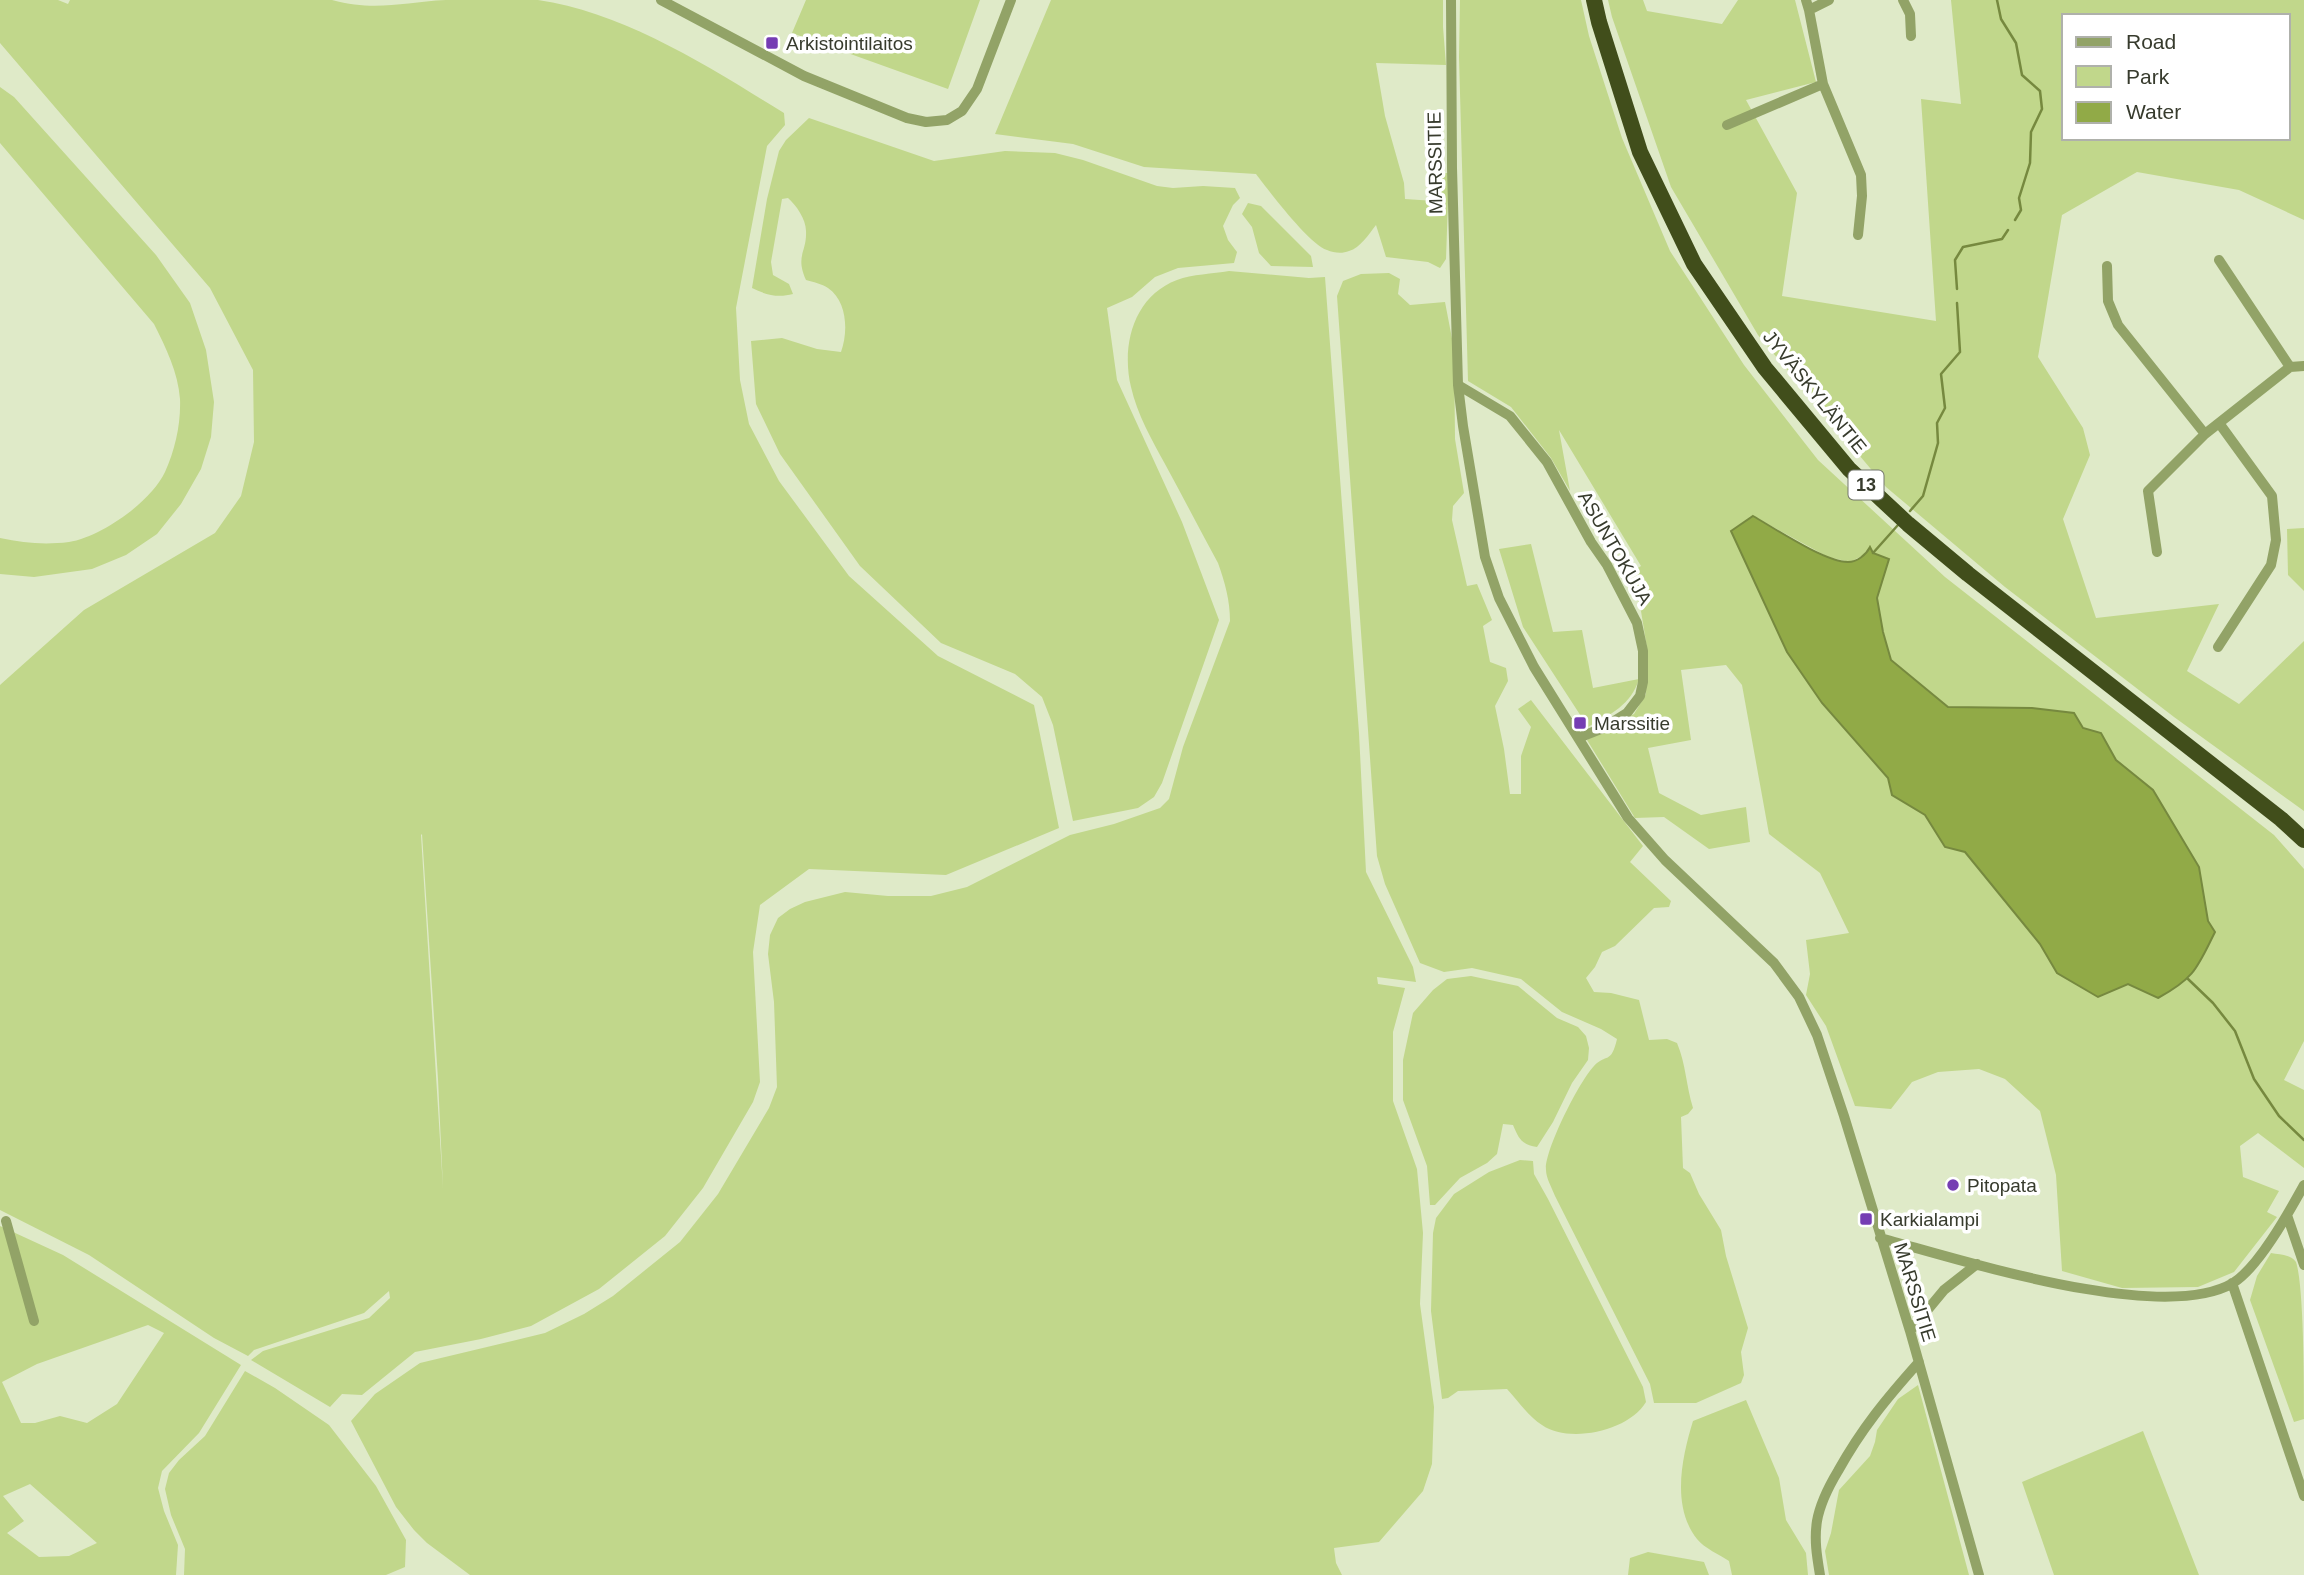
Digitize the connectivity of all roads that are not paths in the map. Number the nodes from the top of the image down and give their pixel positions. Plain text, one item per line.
1 (661, 0) edge
2 (1012, 0) edge
3 (1451, 0) edge
4 (1594, 0) edge
5 (1829, 0) edge
6 (1903, 0) edge
7 (1807, 5) edge
8 (1911, 36) dead end
9 (1823, 84) junction
10 (1727, 125) dead end
11 (1858, 235) dead end
12 (2219, 260) dead end
13 (2107, 266) dead end
14 (2304, 366) edge
15 (2290, 367) junction
16 (1458, 385) junction
17 (2219, 423) junction
18 (2204, 434) junction
19 (2157, 552) dead end
20 (2218, 647) dead end
21 (1578, 738) junction
22 (2304, 840) edge
23 (2304, 1185) edge
24 (2287, 1215) junction
25 (6, 1222) dead end
26 (1880, 1238) junction
27 (1977, 1264) junction
28 (2304, 1265) edge
29 (2232, 1283) junction
30 (34, 1321) dead end
31 (1910, 1331) junction
32 (1919, 1362) junction
33 (2304, 1496) edge
34 (1820, 1575) edge
35 (1979, 1575) edge

1 - 2 street
3 - 16 street, MARSSITIE
4 - 22 highway, JYVÄSKYLÄNTIE / 13
5 - 7 street
6 - 8 street
7 - 9 street
9 - 10 street
9 - 11 street
12 - 15 street
13 - 18 street
14 - 15 street
15 - 17 street
16 - 21 street, MARSSITIE
16 - 21 street, ASUNTOKUJA
17 - 18 street
17 - 20 street
18 - 19 street
21 - 26 street, MARSSITIE
23 - 24 street
24 - 28 street
24 - 29 street
25 - 30 street
26 - 27 street
26 - 31 street, MARSSITIE
27 - 29 street
27 - 31 street
29 - 33 street
31 - 32 street, MARSSITIE
32 - 34 street
32 - 35 street, MARSSITIE

